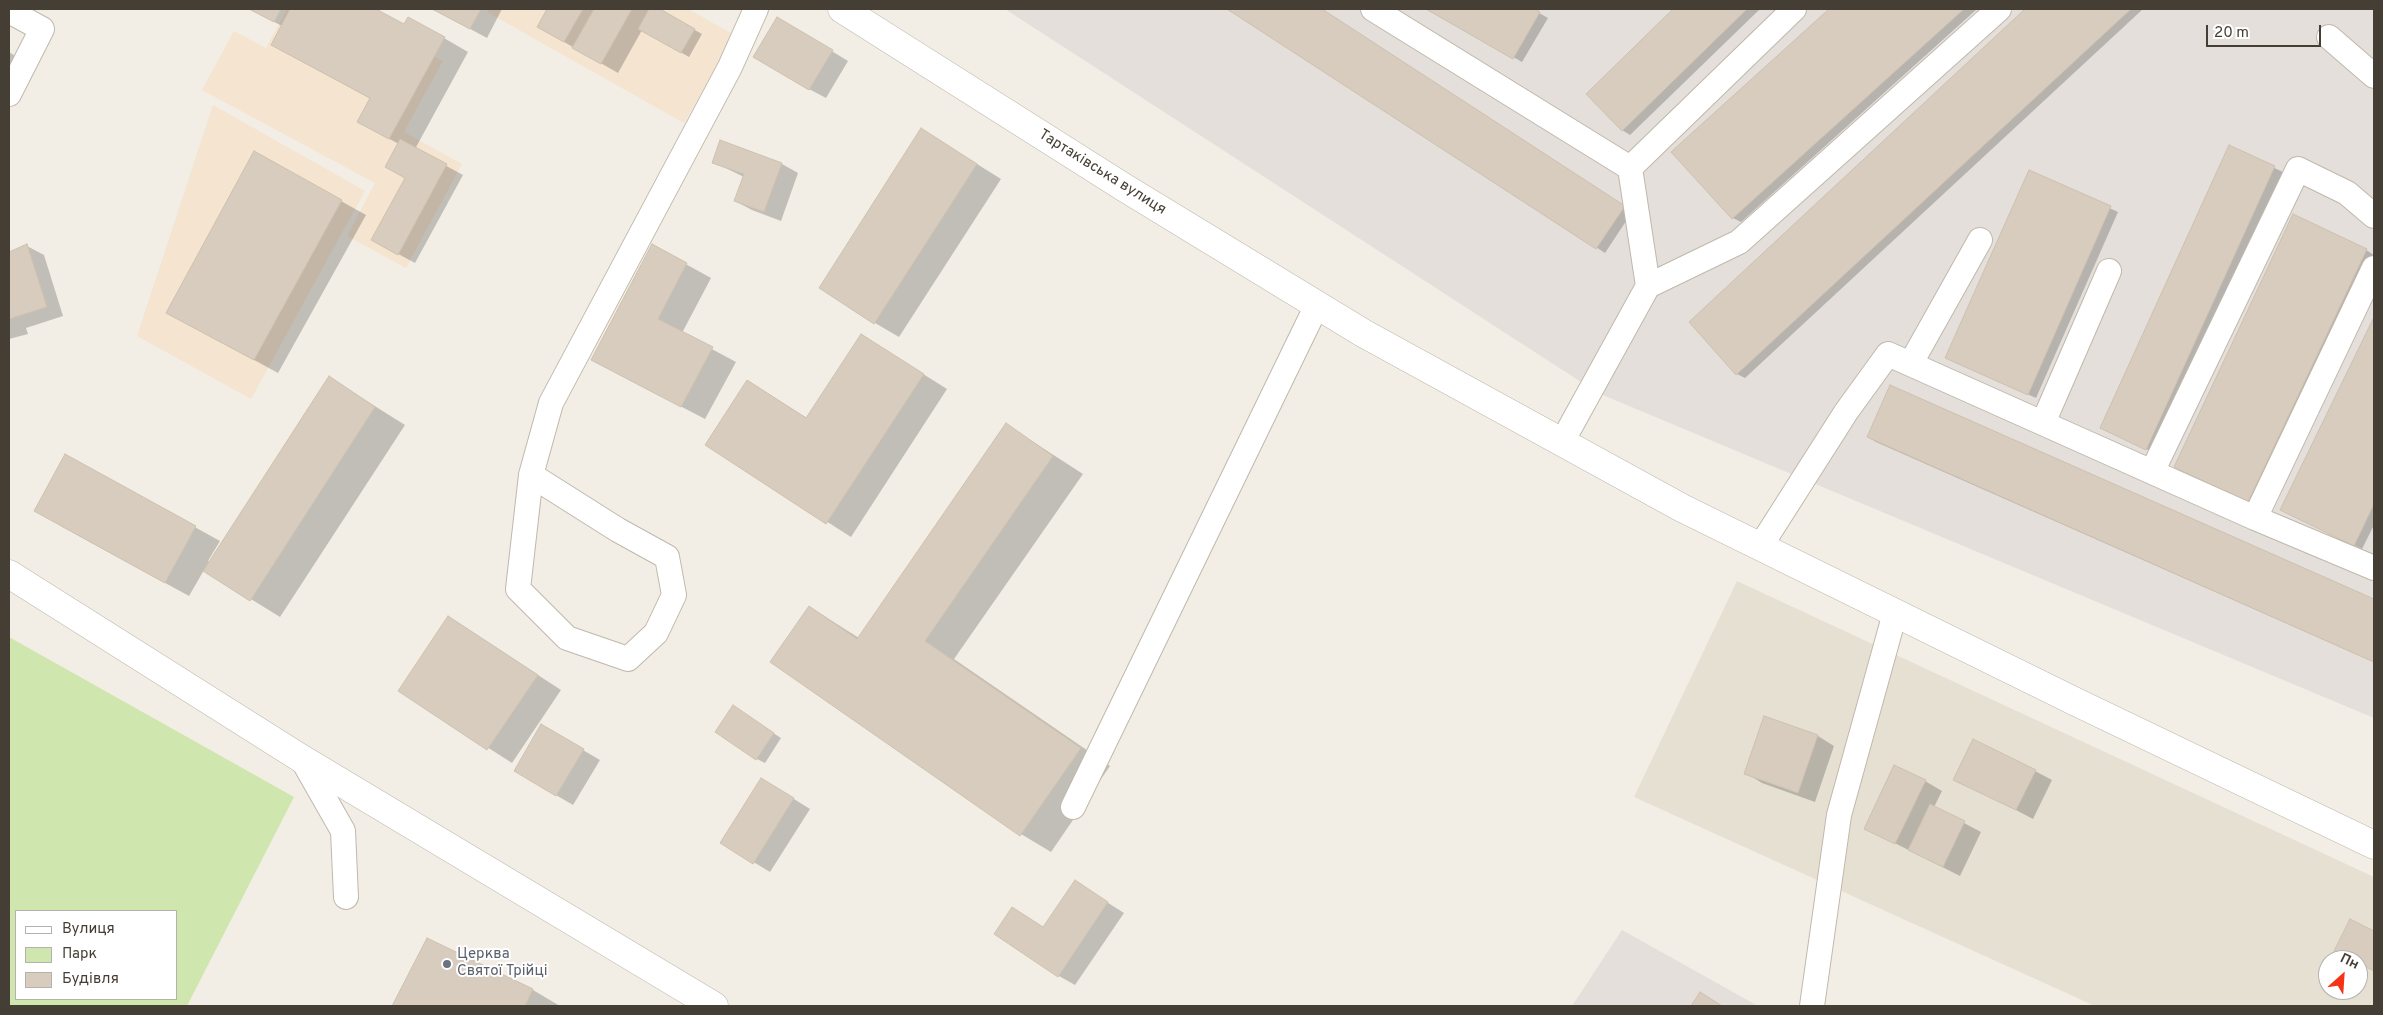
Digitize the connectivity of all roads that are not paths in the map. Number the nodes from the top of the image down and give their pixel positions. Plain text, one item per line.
1 (756, 9) edge
2 (842, 9) edge
3 (1373, 9) edge
4 (1794, 9) edge
5 (1999, 9) edge
6 (9, 11) edge
7 (2330, 36) dead end
8 (2374, 76) edge
9 (9, 94) edge
10 (1630, 168) junction
11 (2374, 216) edge
12 (1980, 240) dead end
13 (2374, 268) edge
14 (2109, 271) dead end
15 (1648, 286) junction
16 (1318, 304) junction
17 (1911, 363) junction
18 (2043, 423) junction
19 (1562, 442) junction
20 (2152, 472) junction
21 (532, 475) junction
22 (2256, 518) junction
23 (1760, 547) junction
24 (2373, 564) edge
25 (9, 574) edge
26 (1895, 613) junction
27 (302, 759) junction
28 (1072, 807) dead end
29 (2374, 845) edge
30 (346, 897) dead end
31 (714, 1006) edge
32 (1812, 1006) edge

1 - 21 lane
2 - 16 street, Тартаківська вулиця
3 - 10 lane
4 - 10 lane
5 - 15 lane
6 - 9 lane
7 - 8 lane
10 - 15 lane
11 - 20 lane
12 - 17 lane
13 - 22 lane
14 - 18 lane
15 - 19 lane
16 - 19 street, Тартаківська вулиця
16 - 28 lane
17 - 18 lane
17 - 23 lane
18 - 20 lane
19 - 23 street, Тартаківська вулиця
20 - 22 lane
21 - 21 lane
22 - 24 lane
23 - 26 street, Тартаківська вулиця
25 - 27 street
26 - 29 street, Тартаківська вулиця
26 - 32 lane
27 - 30 lane
27 - 31 street

